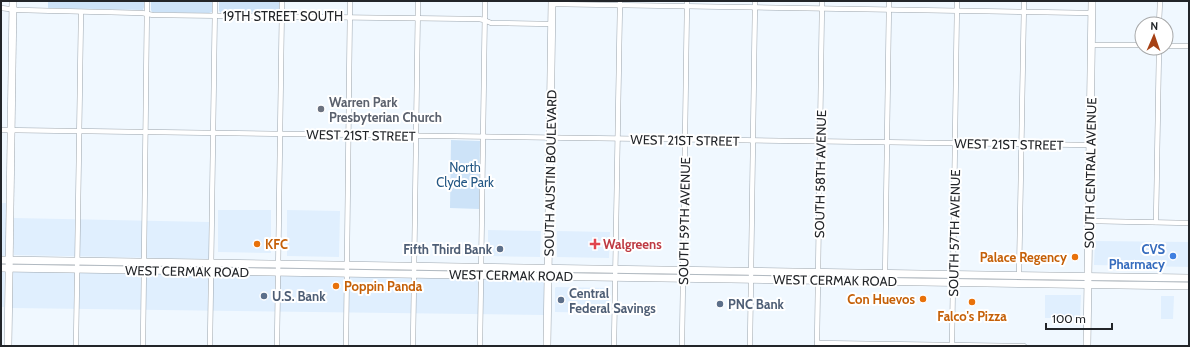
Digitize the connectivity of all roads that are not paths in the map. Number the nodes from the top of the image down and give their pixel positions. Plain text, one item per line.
1 (13, 1) edge
2 (148, 1) edge
3 (215, 1) edge
4 (282, 1) edge
5 (350, 1) edge
6 (418, 1) edge
7 (485, 1) edge
8 (755, 1) edge
9 (822, 1) edge
10 (889, 1) edge
11 (957, 1) edge
12 (1024, 1) edge
13 (1092, 1) edge
14 (1160, 1) edge
15 (552, 2) edge
16 (620, 3) edge
17 (687, 4) edge
18 (755, 7) junction
19 (1, 8) edge
20 (822, 8) junction
21 (889, 9) junction
22 (13, 10) junction
23 (957, 11) junction
24 (80, 12) junction
25 (1024, 12) junction
26 (1092, 13) junction
27 (147, 14) junction
28 (215, 16) junction
29 (282, 16) junction
30 (1159, 16) edge
31 (350, 17) junction
32 (417, 18) junction
33 (484, 20) junction
34 (552, 24) junction
35 (1092, 45) junction
36 (1134, 45) edge
37 (1174, 46) edge
38 (1189, 46) edge
39 (1159, 56) edge
40 (1, 130) edge
41 (11, 130) junction
42 (79, 131) junction
43 (146, 132) junction
44 (213, 133) junction
45 (280, 134) junction
46 (348, 135) junction
47 (416, 136) junction
48 (483, 137) junction
49 (550, 138) junction
50 (618, 139) junction
51 (685, 140) junction
52 (753, 141) junction
53 (820, 142) junction
54 (887, 143) junction
55 (955, 144) junction
56 (1022, 144) junction
57 (1090, 145) junction
58 (1089, 221) junction
59 (1156, 222) junction
60 (1189, 223) edge
61 (5, 260) edge
62 (77, 261) junction
63 (144, 262) junction
64 (211, 263) junction
65 (278, 264) junction
66 (5, 268) edge
67 (77, 269) junction
68 (347, 269) junction
69 (144, 270) junction
70 (414, 270) junction
71 (211, 271) junction
72 (481, 271) junction
73 (278, 272) junction
74 (548, 272) junction
75 (818, 272) junction
76 (616, 273) junction
77 (683, 274) junction
78 (953, 274) junction
79 (751, 275) junction
80 (885, 277) junction
81 (1189, 278) edge
82 (1019, 279) junction
83 (818, 280) junction
84 (1088, 280) junction
85 (953, 282) junction
86 (1189, 286) edge
87 (817, 344) edge
88 (952, 345) edge
89 (8, 346) edge
90 (76, 346) edge
91 (143, 346) edge
92 (210, 346) edge
93 (277, 346) edge
94 (346, 346) edge
95 (413, 346) edge
96 (480, 346) edge
97 (547, 346) edge
98 (614, 346) edge
99 (682, 346) edge
100 (750, 346) edge
101 (1024, 346) edge
102 (1087, 346) edge

1 - 22 main road
2 - 27 street
3 - 28 street
4 - 29 street
5 - 31 street
6 - 32 street
7 - 33 street
8 - 18 street
9 - 20 street, SOUTH 58TH AVENUE
10 - 21 street
11 - 23 street, SOUTH 57TH AVENUE
12 - 25 street
13 - 26 main road, SOUTH CENTRAL AVENUE
14 - 30 street
15 - 16 street
15 - 34 main road, SOUTH AUSTIN BOULEVARD
16 - 17 street
16 - 50 street
17 - 18 street
17 - 51 street, SOUTH 59TH AVENUE
18 - 20 street
18 - 52 street
19 - 22 street, 19TH STREET SOUTH
20 - 21 street
20 - 53 street, SOUTH 58TH AVENUE
21 - 23 street
21 - 54 street
22 - 24 street, 19TH STREET SOUTH
22 - 41 main road
23 - 25 street
23 - 55 street, SOUTH 57TH AVENUE
24 - 27 street, 19TH STREET SOUTH
24 - 42 street
25 - 26 street
25 - 56 street
26 - 35 main road, SOUTH CENTRAL AVENUE
27 - 28 street, 19TH STREET SOUTH
27 - 43 street
28 - 29 street, 19TH STREET SOUTH
28 - 44 street
29 - 31 street, 19TH STREET SOUTH
29 - 45 street
31 - 32 street, 19TH STREET SOUTH
31 - 46 street
32 - 33 street, 19TH STREET SOUTH
32 - 47 street
33 - 34 street, 19TH STREET SOUTH
33 - 48 street
34 - 49 main road, SOUTH AUSTIN BOULEVARD
35 - 36 street
35 - 57 main road, SOUTH CENTRAL AVENUE
37 - 38 street
39 - 59 street
40 - 41 street, WEST 21ST STREET
41 - 42 street, WEST 21ST STREET
41 - 61 main road
42 - 43 street, WEST 21ST STREET
42 - 62 street
43 - 44 street, WEST 21ST STREET
43 - 63 street
44 - 45 street, WEST 21ST STREET
44 - 64 street
45 - 46 street, WEST 21ST STREET
45 - 65 street
46 - 47 street, WEST 21ST STREET
46 - 68 street
47 - 48 street, WEST 21ST STREET
47 - 70 street
48 - 49 street, WEST 21ST STREET
48 - 72 street
49 - 50 street, WEST 21ST STREET
49 - 74 main road, SOUTH AUSTIN BOULEVARD
50 - 51 street, WEST 21ST STREET
50 - 76 street
51 - 52 street, WEST 21ST STREET
51 - 77 street, SOUTH 59TH AVENUE
52 - 53 street, WEST 21ST STREET
52 - 79 street
53 - 54 street, WEST 21ST STREET
53 - 75 street, SOUTH 58TH AVENUE
54 - 55 street, WEST 21ST STREET
54 - 80 street
55 - 56 street, WEST 21ST STREET
55 - 78 street, SOUTH 57TH AVENUE
56 - 57 street, WEST 21ST STREET
56 - 82 street
57 - 58 main road, SOUTH CENTRAL AVENUE
58 - 59 street
58 - 84 main road, SOUTH CENTRAL AVENUE
59 - 60 street
61 - 62 main road, WEST CERMAK ROAD
61 - 66 main road
62 - 63 main road, WEST CERMAK ROAD
62 - 67 street
63 - 64 main road, WEST CERMAK ROAD
63 - 69 street
64 - 65 main road, WEST CERMAK ROAD
64 - 71 street
65 - 68 main road, WEST CERMAK ROAD
65 - 73 street
66 - 67 main road, WEST CERMAK ROAD
66 - 89 main road
67 - 69 main road, WEST CERMAK ROAD
67 - 90 street
68 - 70 main road, WEST CERMAK ROAD
68 - 73 main road, WEST CERMAK ROAD
68 - 94 street
69 - 71 main road, WEST CERMAK ROAD
69 - 91 street
70 - 72 main road, WEST CERMAK ROAD
70 - 95 street
71 - 73 main road, WEST CERMAK ROAD
71 - 92 street
72 - 74 main road, WEST CERMAK ROAD
72 - 96 street
73 - 93 street
74 - 76 main road, WEST CERMAK ROAD
74 - 97 main road, SOUTH AUSTIN BOULEVARD
75 - 79 main road, WEST CERMAK ROAD
75 - 80 main road, WEST CERMAK ROAD
75 - 83 street, SOUTH 58TH AVENUE
76 - 77 main road, WEST CERMAK ROAD
76 - 98 street
77 - 79 main road, WEST CERMAK ROAD
77 - 99 street, SOUTH 59TH AVENUE
78 - 80 main road, WEST CERMAK ROAD
78 - 82 main road, WEST CERMAK ROAD
78 - 85 street, SOUTH 57TH AVENUE
79 - 83 main road, WEST CERMAK ROAD
79 - 100 street
80 - 83 main road, WEST CERMAK ROAD
80 - 85 main road, WEST CERMAK ROAD
81 - 84 main road, WEST CERMAK ROAD
82 - 84 main road, WEST CERMAK ROAD
82 - 85 main road, WEST CERMAK ROAD
83 - 87 street, SOUTH 58TH AVENUE
84 - 86 main road, WEST CERMAK ROAD
84 - 102 main road, SOUTH CENTRAL AVENUE
85 - 88 street, SOUTH 57TH AVENUE
87 - 88 street
88 - 101 street

